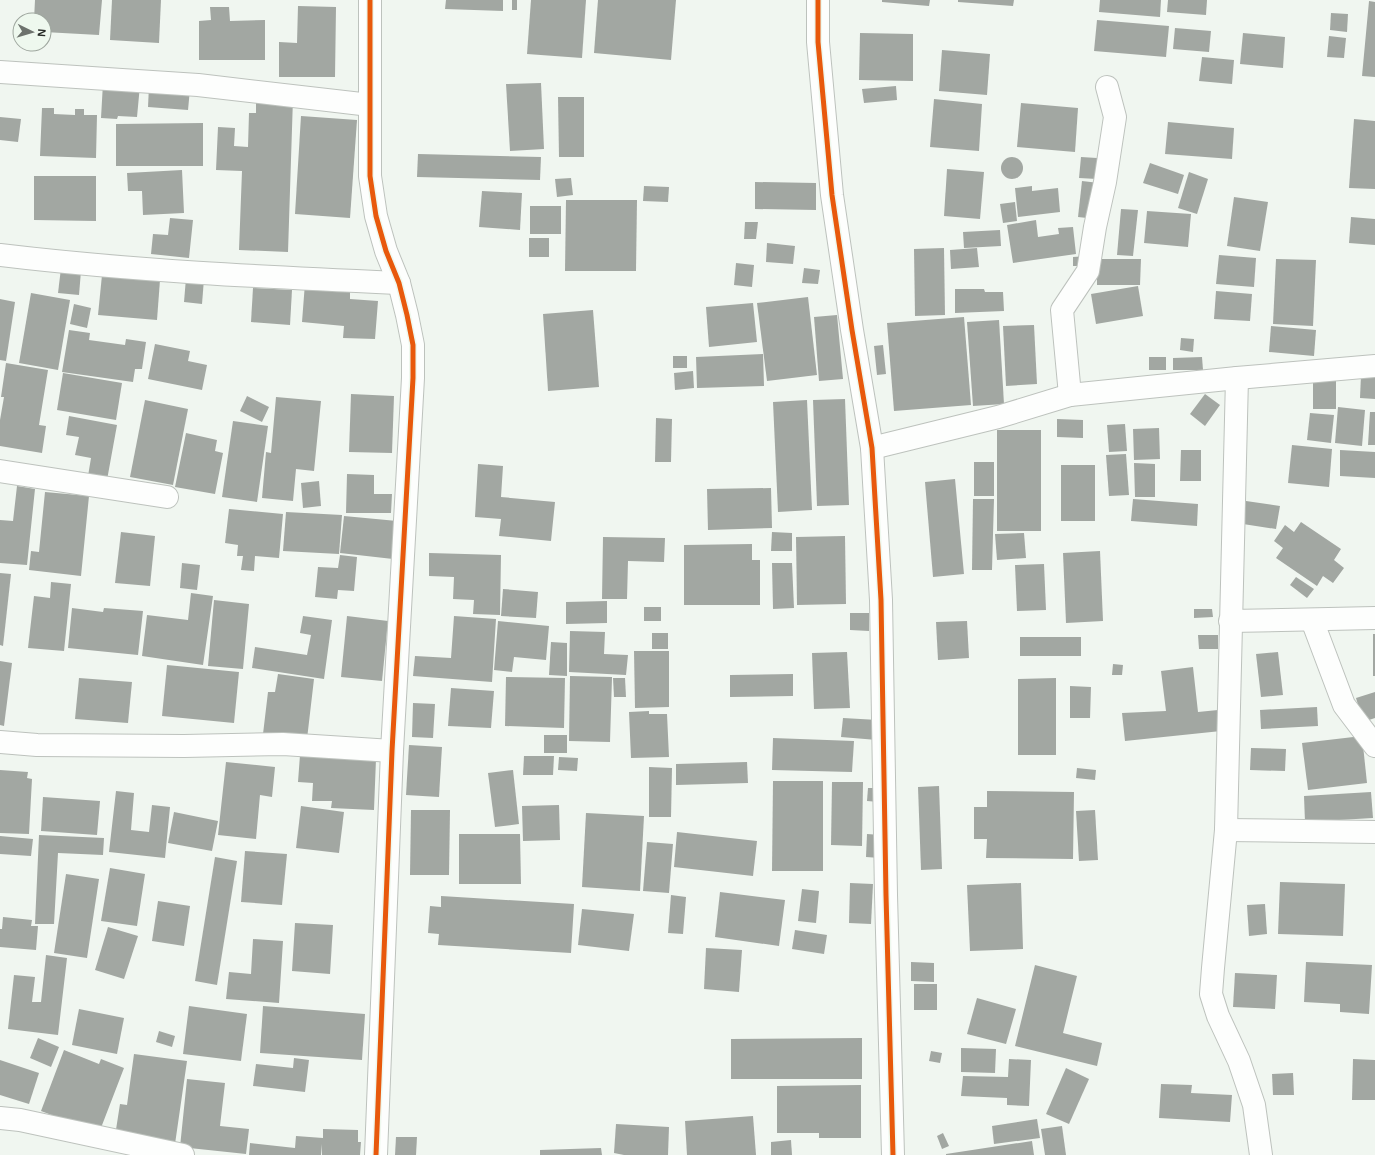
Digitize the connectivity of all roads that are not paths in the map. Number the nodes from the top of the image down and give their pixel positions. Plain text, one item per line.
1 (370, 0) edge
2 (818, 0) edge
3 (0, 72) edge
4 (1107, 87) dead end
5 (370, 105) junction
6 (0, 256) edge
7 (399, 283) junction
8 (1375, 366) edge
9 (1237, 378) junction
10 (1070, 395) junction
11 (872, 448) junction
12 (0, 471) edge
13 (167, 497) dead end
14 (1375, 618) edge
15 (1312, 620) junction
16 (1230, 621) junction
17 (0, 742) edge
18 (1375, 746) edge
19 (392, 751) junction
20 (1226, 830) junction
21 (1375, 832) edge
22 (0, 1118) edge
23 (183, 1155) edge
24 (376, 1155) edge
25 (893, 1155) edge
26 (1261, 1155) edge

1 - 5 street
2 - 11 street
3 - 5 street
4 - 10 street
5 - 7 street
6 - 7 street
7 - 19 street
8 - 9 street
9 - 10 street
9 - 16 street
10 - 11 street
11 - 25 street
12 - 13 street
14 - 15 street
15 - 16 street
15 - 18 street
16 - 20 street
17 - 19 street
19 - 24 street
20 - 21 street
20 - 26 street
22 - 23 street

